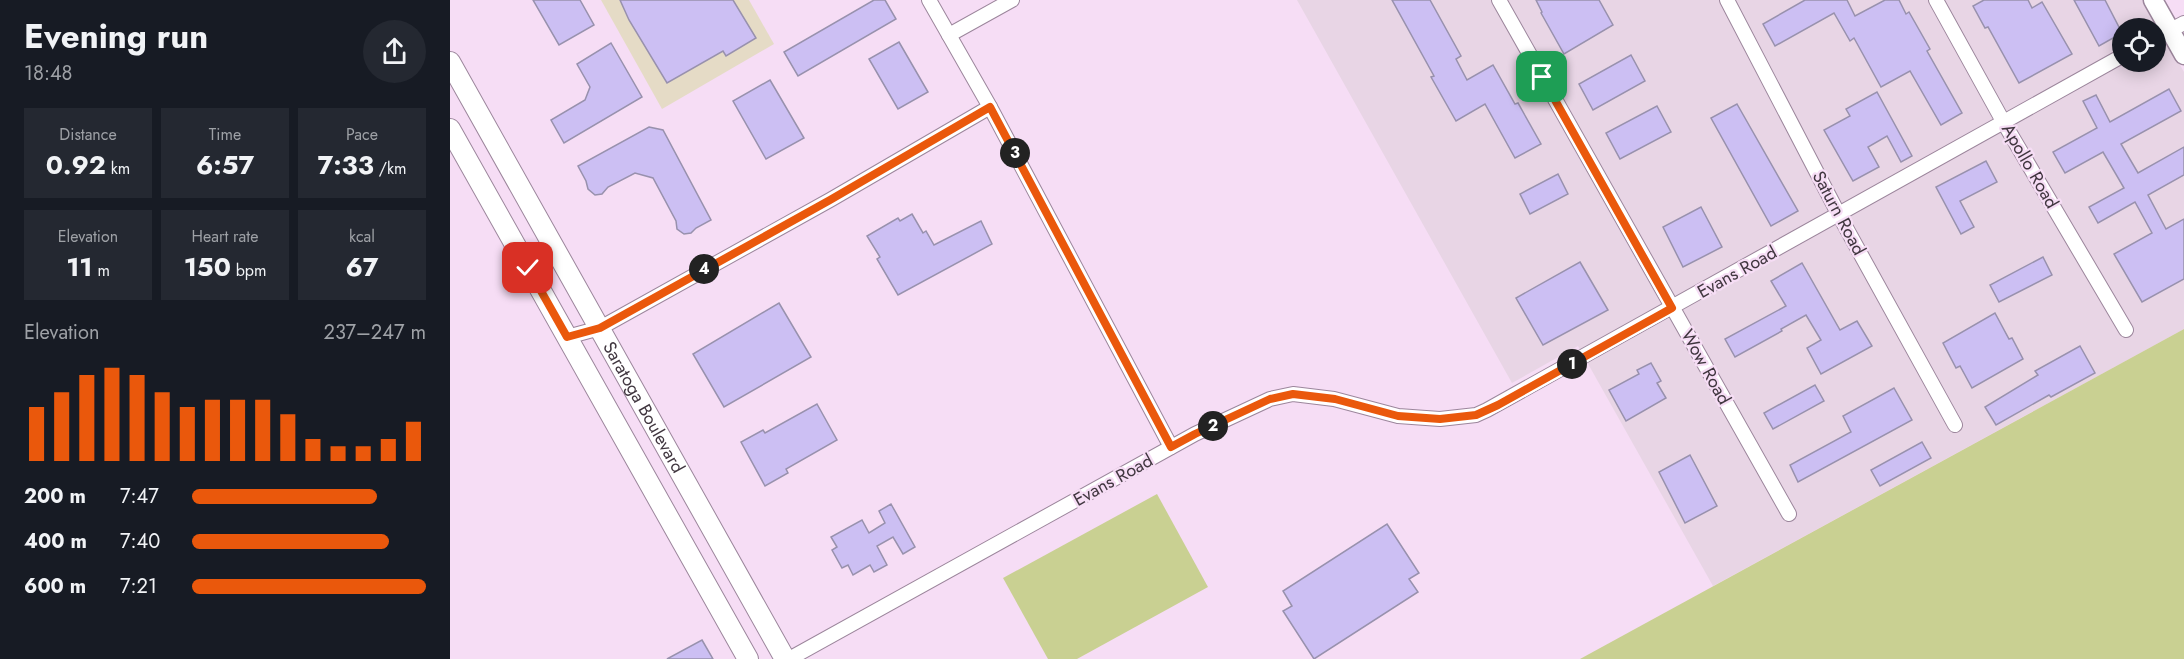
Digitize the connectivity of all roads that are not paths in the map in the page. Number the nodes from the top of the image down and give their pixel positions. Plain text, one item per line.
1 (929, 0) edge
2 (1012, 0) edge
3 (1499, 0) edge
4 (1726, 0) edge
5 (1936, 0) edge
6 (2153, 0) edge
7 (2170, 30) edge
8 (949, 34) junction
9 (2184, 55) edge
10 (450, 62) edge
11 (2112, 63) edge
12 (990, 107) junction
13 (2004, 123) junction
14 (450, 129) edge
15 (1839, 215) junction
16 (1672, 308) junction
17 (600, 328) junction
18 (2126, 330) dead end
19 (567, 337) junction
20 (1955, 425) dead end
21 (1171, 447) junction
22 (1789, 514) dead end
23 (748, 659) edge
24 (787, 659) edge

1 - 8 street
2 - 8 street
3 - 16 street, Wow Road
4 - 15 street, Saturn Road
5 - 13 street, Apollo Road
6 - 7 street
7 - 9 street
8 - 12 street
10 - 17 main road, Saratoga Boulevard
11 - 13 street, Evans Road
12 - 17 street
12 - 21 street
13 - 15 street, Evans Road
13 - 18 street, Apollo Road
14 - 19 main road, Saratoga Boulevard
15 - 16 street, Evans Road
15 - 20 street, Saturn Road
16 - 21 street, Evans Road
16 - 22 street, Wow Road
17 - 19 street
17 - 24 main road, Saratoga Boulevard
19 - 23 main road, Saratoga Boulevard
21 - 24 street, Evans Road

